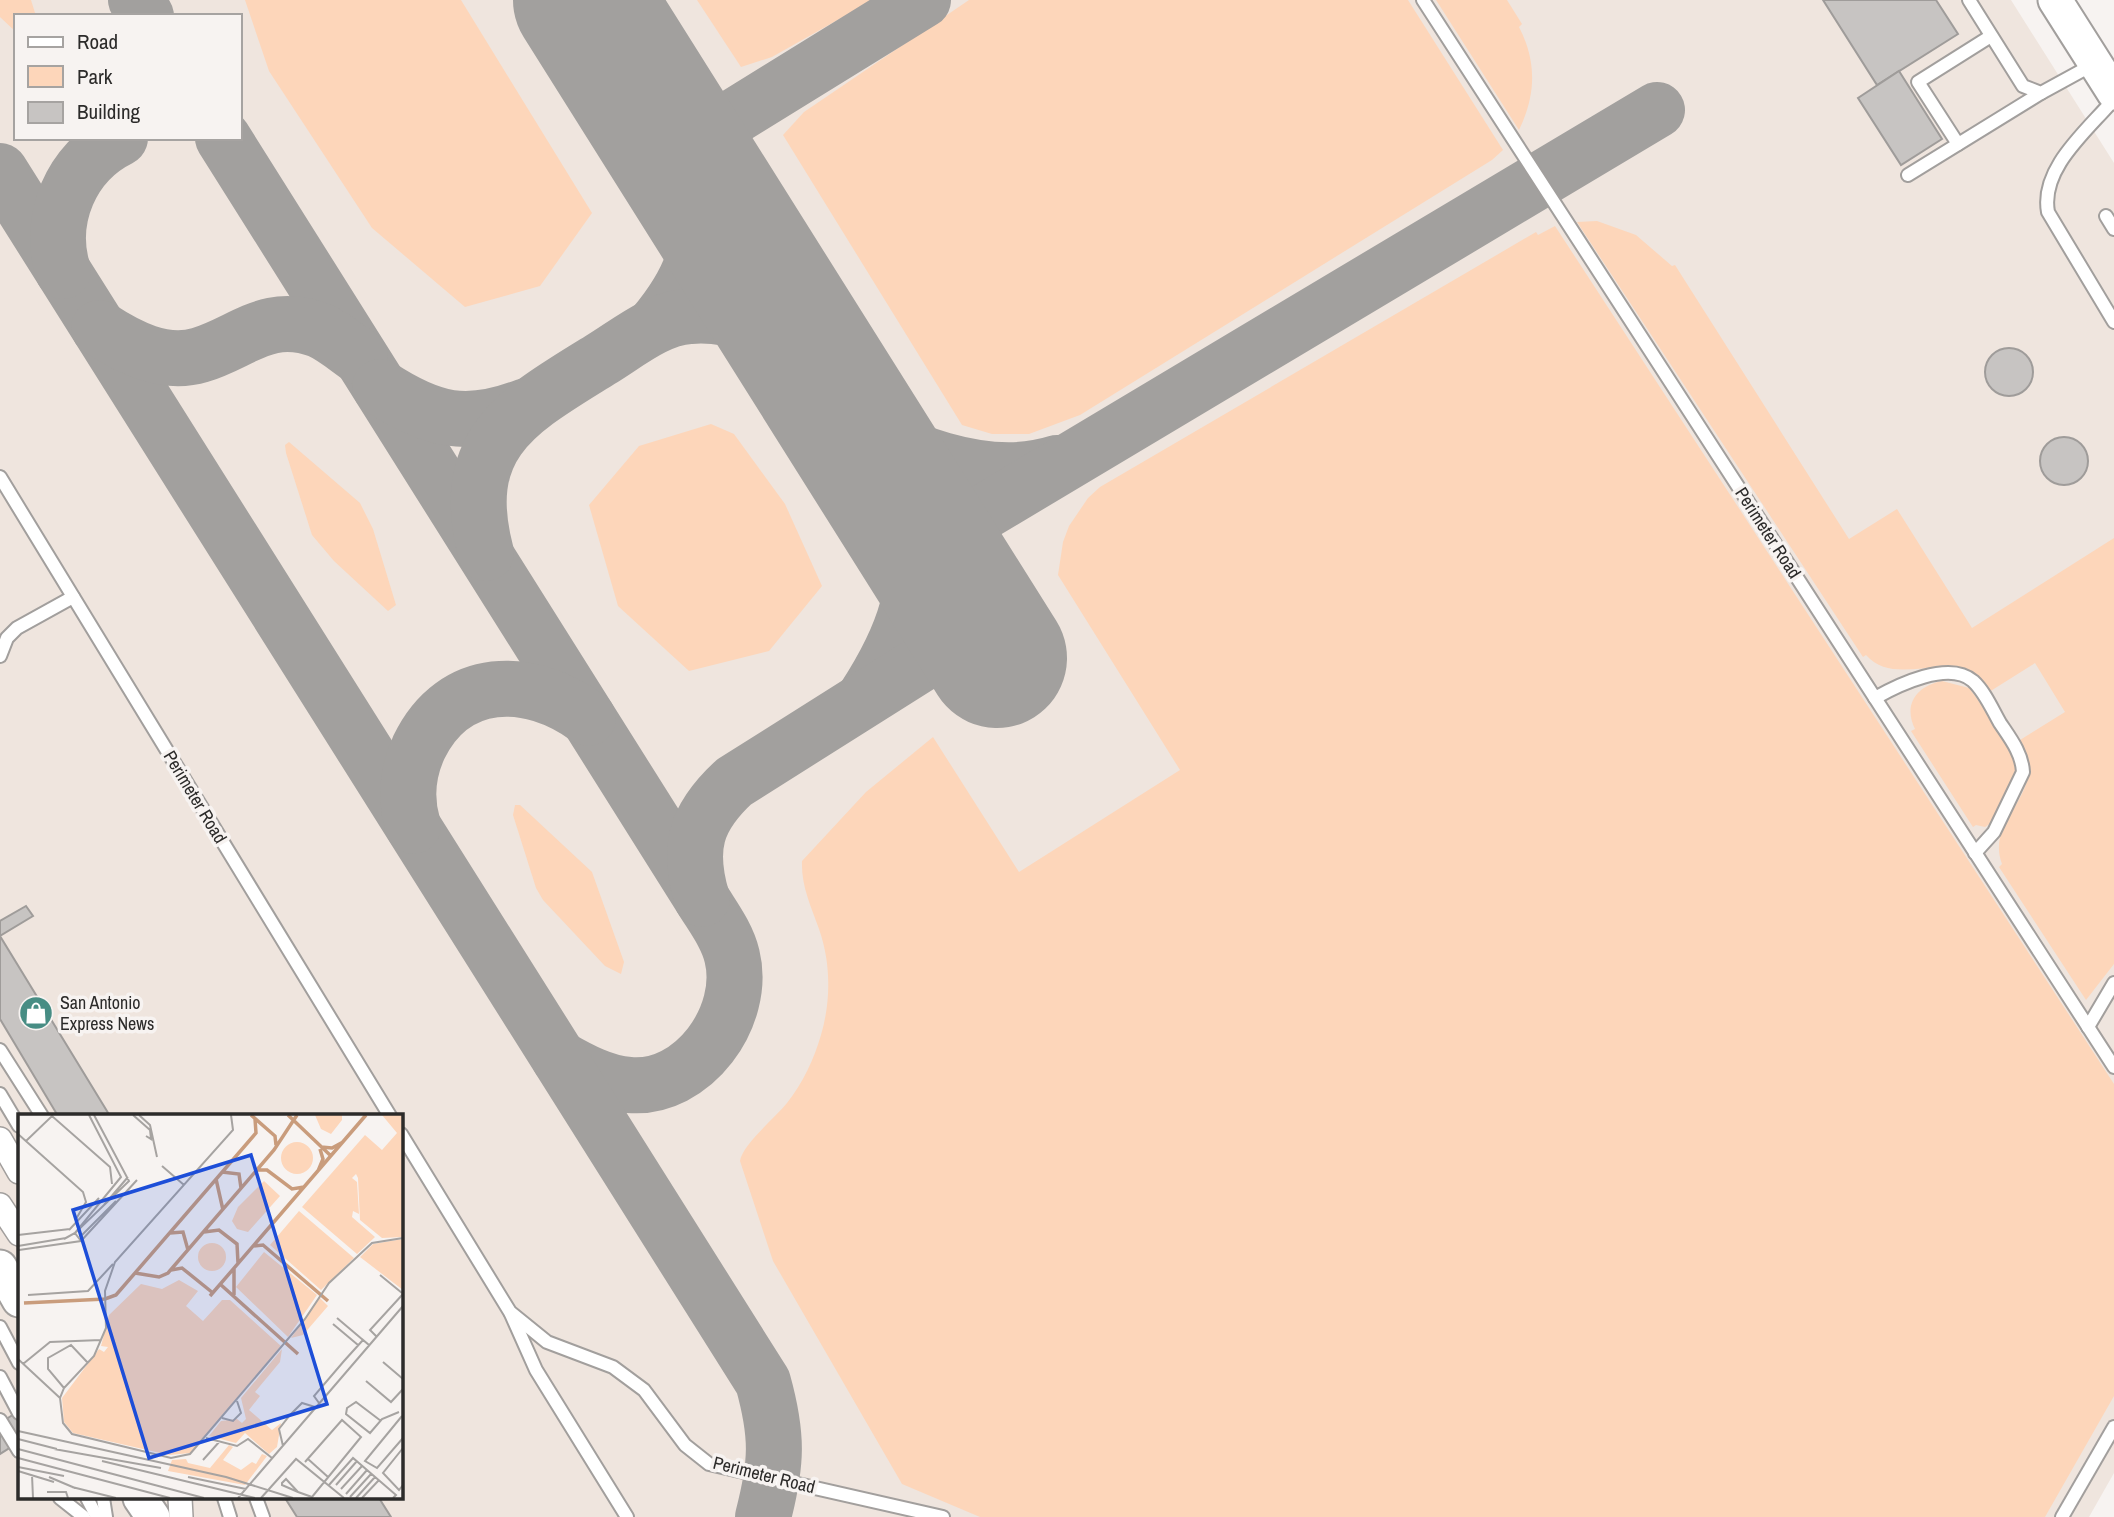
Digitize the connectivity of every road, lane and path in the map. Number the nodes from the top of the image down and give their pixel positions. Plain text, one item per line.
1 (1423, 0) edge
2 (1969, 0) edge
3 (2055, 0) edge
4 (1991, 36) junction
5 (2095, 63) junction
6 (2041, 93) junction
7 (2114, 93) edge
8 (2114, 99) edge
9 (1958, 144) junction
10 (1908, 175) dead end
11 (2106, 216) dead end
12 (2114, 229) edge
13 (2114, 323) edge
14 (0, 477) edge
15 (73, 597) junction
16 (0, 656) edge
17 (1875, 698) junction
18 (1975, 853) junction
19 (2114, 983) edge
20 (2088, 1027) junction
21 (0, 1050) edge
22 (2114, 1067) edge
23 (0, 1094) edge
24 (41, 1114) edge
25 (389, 1114) edge
26 (18, 1124) edge
27 (402, 1136) edge
28 (0, 1139) edge
29 (18, 1170) edge
30 (0, 1205) edge
31 (18, 1232) edge
32 (0, 1267) edge
33 (18, 1298) edge
34 (510, 1312) junction
35 (0, 1327) edge
36 (18, 1361) edge
37 (0, 1377) edge
38 (18, 1411) edge
39 (0, 1420) edge
40 (2114, 1427) edge
41 (18, 1449) edge
42 (63, 1500) edge
43 (73, 1500) edge
44 (88, 1500) edge
45 (141, 1500) edge
46 (226, 1500) edge
47 (257, 1500) edge
48 (84, 1517) edge
49 (90, 1517) edge
50 (97, 1517) edge
51 (153, 1517) edge
52 (230, 1517) edge
53 (263, 1517) edge
54 (627, 1517) edge
55 (943, 1517) edge
56 (2062, 1517) edge

1 - 17 lane, Perimeter Road
2 - 4 lane
3 - 5 main road
4 - 6 lane
4 - 9 lane
5 - 6 lane
5 - 7 main road
6 - 9 lane
8 - 13 lane
9 - 10 lane
11 - 12 lane
14 - 15 lane, Perimeter Road
15 - 16 lane
15 - 25 lane, Perimeter Road
17 - 18 lane, Perimeter Road
17 - 18 lane
18 - 20 lane, Perimeter Road
19 - 20 lane
20 - 22 lane, Perimeter Road
21 - 24 lane
23 - 26 lane
27 - 34 lane, Perimeter Road
28 - 29 street
30 - 31 street
32 - 33 main road
34 - 54 lane
34 - 55 lane, Perimeter Road
35 - 36 lane
37 - 38 lane
39 - 41 lane
40 - 56 lane
42 - 48 lane
43 - 49 lane
44 - 50 lane
45 - 51 main road
46 - 52 lane
47 - 53 lane

